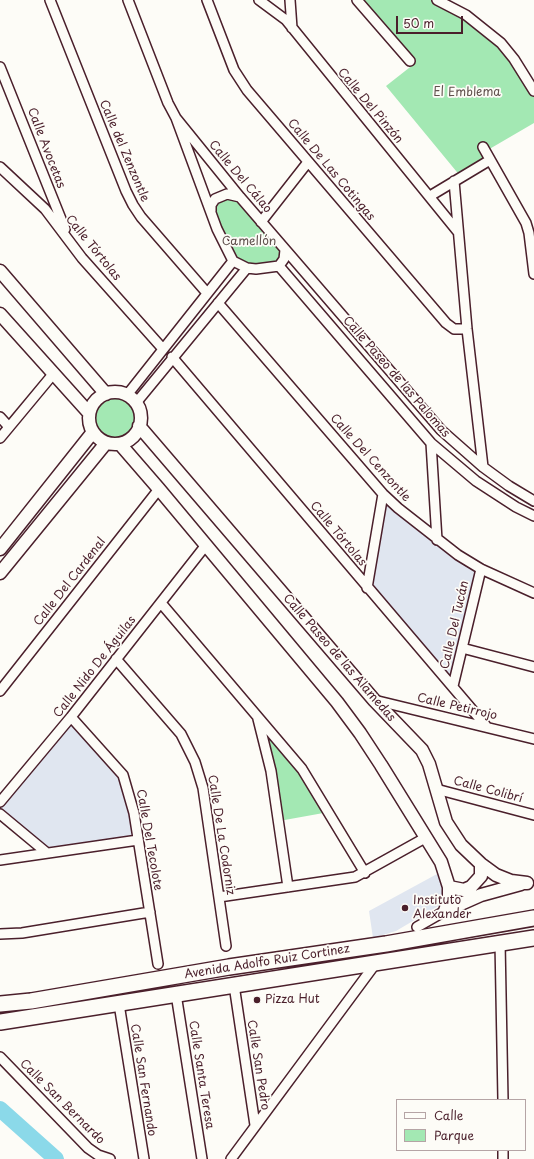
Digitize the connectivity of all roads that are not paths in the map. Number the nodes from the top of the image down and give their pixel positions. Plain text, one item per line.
1 (50, 0) edge
2 (128, 0) edge
3 (207, 0) edge
4 (259, 0) edge
5 (290, 0) edge
6 (357, 0) edge
7 (437, 0) edge
8 (292, 29) junction
9 (410, 61) dead end
10 (0, 67) edge
11 (534, 91) edge
12 (176, 118) junction
13 (483, 147) dead end
14 (490, 160) junction
15 (308, 162) junction
16 (0, 167) edge
17 (454, 181) junction
18 (430, 196) junction
19 (240, 197) junction
20 (211, 211) junction
21 (262, 222) junction
22 (458, 232) junction
23 (68, 238) junction
24 (285, 250) junction
25 (233, 261) junction
26 (280, 266) junction
27 (247, 268) junction
28 (0, 271) edge
29 (534, 274) edge
30 (207, 293) junction
31 (218, 303) junction
32 (0, 314) edge
33 (467, 329) junction
34 (163, 349) junction
35 (172, 357) junction
36 (54, 373) junction
37 (106, 394) junction
38 (127, 395) junction
39 (136, 403) junction
40 (90, 413) junction
41 (0, 417) edge
42 (139, 426) junction
43 (9, 427) junction
44 (93, 432) junction
45 (0, 438) edge
46 (106, 443) junction
47 (431, 443) junction
48 (120, 444) junction
49 (483, 467) junction
50 (159, 489) junction
51 (383, 494) junction
52 (534, 501) edge
53 (534, 516) edge
54 (437, 540) junction
55 (206, 545) junction
56 (0, 549) edge
57 (481, 569) junction
58 (0, 573) edge
59 (367, 588) junction
60 (534, 593) edge
61 (161, 603) junction
62 (462, 648) junction
63 (116, 659) junction
64 (534, 667) edge
65 (453, 686) junction
66 (0, 691) edge
67 (374, 700) junction
68 (71, 717) junction
69 (258, 718) junction
70 (486, 726) junction
71 (534, 739) edge
72 (436, 789) junction
73 (0, 802) edge
74 (0, 814) edge
75 (534, 815) edge
76 (426, 838) junction
77 (138, 840) junction
78 (47, 853) junction
79 (0, 860) edge
80 (481, 864) junction
81 (365, 873) junction
82 (530, 882) edge
83 (288, 887) junction
84 (449, 887) junction
85 (219, 897) junction
86 (445, 911) junction
87 (150, 912) junction
88 (534, 918) edge
89 (417, 927) dead end
90 (0, 934) edge
91 (534, 938) edge
92 (500, 942) junction
93 (226, 946) dead end
94 (377, 962) junction
95 (158, 964) dead end
96 (234, 985) junction
97 (176, 994) junction
98 (0, 1004) edge
99 (119, 1004) junction
100 (0, 1022) edge
101 (0, 1057) edge
102 (503, 1099) edge
103 (255, 1124) junction
104 (110, 1159) edge
105 (144, 1159) edge
106 (202, 1159) edge
107 (231, 1159) edge

1 - 30 street, Calle del Zenzontle
2 - 12 street, Calle Del Cálao
3 - 15 street, Calle De Las Cotingas
4 - 8 street, Calle Del Pinzón
5 - 8 street
6 - 9 street
7 - 11 street
8 - 18 street, Calle Del Pinzón
10 - 23 street, Calle Avocetas
12 - 19 street, Calle Del Cálao
12 - 20 street, Calle Del Cálao
13 - 14 street
14 - 17 street
14 - 29 street
15 - 21 street
15 - 33 street, Calle De Las Cotingas
16 - 23 street, Calle Tórtolas
17 - 18 street
17 - 22 street
18 - 22 street, Calle Del Pinzón
19 - 20 street
19 - 21 street, Calle Del Cálao
20 - 25 street, Calle Del Cálao
21 - 24 street, Calle Del Cálao
22 - 33 street
23 - 34 street, Calle Tórtolas
24 - 26 street
24 - 49 street, Calle Paseo de las Palomas
25 - 27 street
25 - 30 street
26 - 27 street
26 - 47 street, Calle Paseo de las Palomas
27 - 31 street
28 - 37 street
30 - 34 street
31 - 35 street
31 - 51 street, Calle Del Cenzontle
32 - 36 street
33 - 49 street
34 - 38 street
35 - 39 street
35 - 59 street, Calle Tórtolas
36 - 40 street
36 - 43 street
37 - 38 street
37 - 40 street
38 - 39 street
39 - 42 street
40 - 44 street
41 - 43 street
42 - 48 street
42 - 67 street, Calle Paseo de las Alamedas
43 - 45 street
44 - 46 street
44 - 56 street
46 - 48 street
46 - 58 street
47 - 53 street, Calle Paseo de las Palomas
47 - 54 street
48 - 50 street
49 - 52 street, Calle Paseo de las Palomas
50 - 55 street
50 - 66 street, Calle Del Cardenal
51 - 54 street, Calle Del Cenzontle
51 - 59 street
54 - 57 street, Calle Del Cenzontle
55 - 61 street, Calle Nido De Águilas
55 - 76 street
57 - 60 street, Calle Del Cenzontle
57 - 62 street, Calle Del Tucán
59 - 65 street, Calle Tórtolas
61 - 63 street, Calle Nido De Águilas
61 - 69 street
62 - 64 street
62 - 65 street, Calle Del Tucán
63 - 68 street, Calle Nido De Águilas
63 - 85 street, Calle De La Codorniz
65 - 70 street, Calle Tórtolas
67 - 70 street, Calle Petirrojo
67 - 72 street, Calle Paseo de las Alamedas
68 - 73 street, Calle Nido De Águilas
68 - 77 street, Calle Del Tecolote
69 - 81 street
69 - 83 street
70 - 71 street, Calle Petirrojo
72 - 75 street, Calle Colibrí
72 - 80 street, Calle Paseo de las Alamedas
74 - 78 street
76 - 81 street
76 - 84 street
77 - 78 street
77 - 87 street, Calle Del Tecolote
78 - 79 street
80 - 82 street, Calle Paseo de las Alamedas
80 - 84 street
81 - 83 street
82 - 86 street
83 - 85 street
84 - 86 street
85 - 93 street, Calle De La Codorniz
86 - 89 street
87 - 90 street
87 - 95 street, Calle Del Tecolote
88 - 98 main road, Avenida Adolfo Ruiz Cortinez
91 - 92 main road, Avenida Adolfo Ruiz Cortinez
92 - 94 main road, Avenida Adolfo Ruiz Cortinez
92 - 102 street
94 - 96 main road, Avenida Adolfo Ruiz Cortinez
94 - 103 street
96 - 97 main road, Avenida Adolfo Ruiz Cortinez
96 - 103 street, Calle San Pedro
97 - 99 main road, Avenida Adolfo Ruiz Cortinez
97 - 106 street, Calle Santa Teresa
99 - 100 main road, Avenida Adolfo Ruiz Cortinez
99 - 105 street, Calle San Fernando
101 - 104 street, Calle San Bernardo
103 - 107 street

